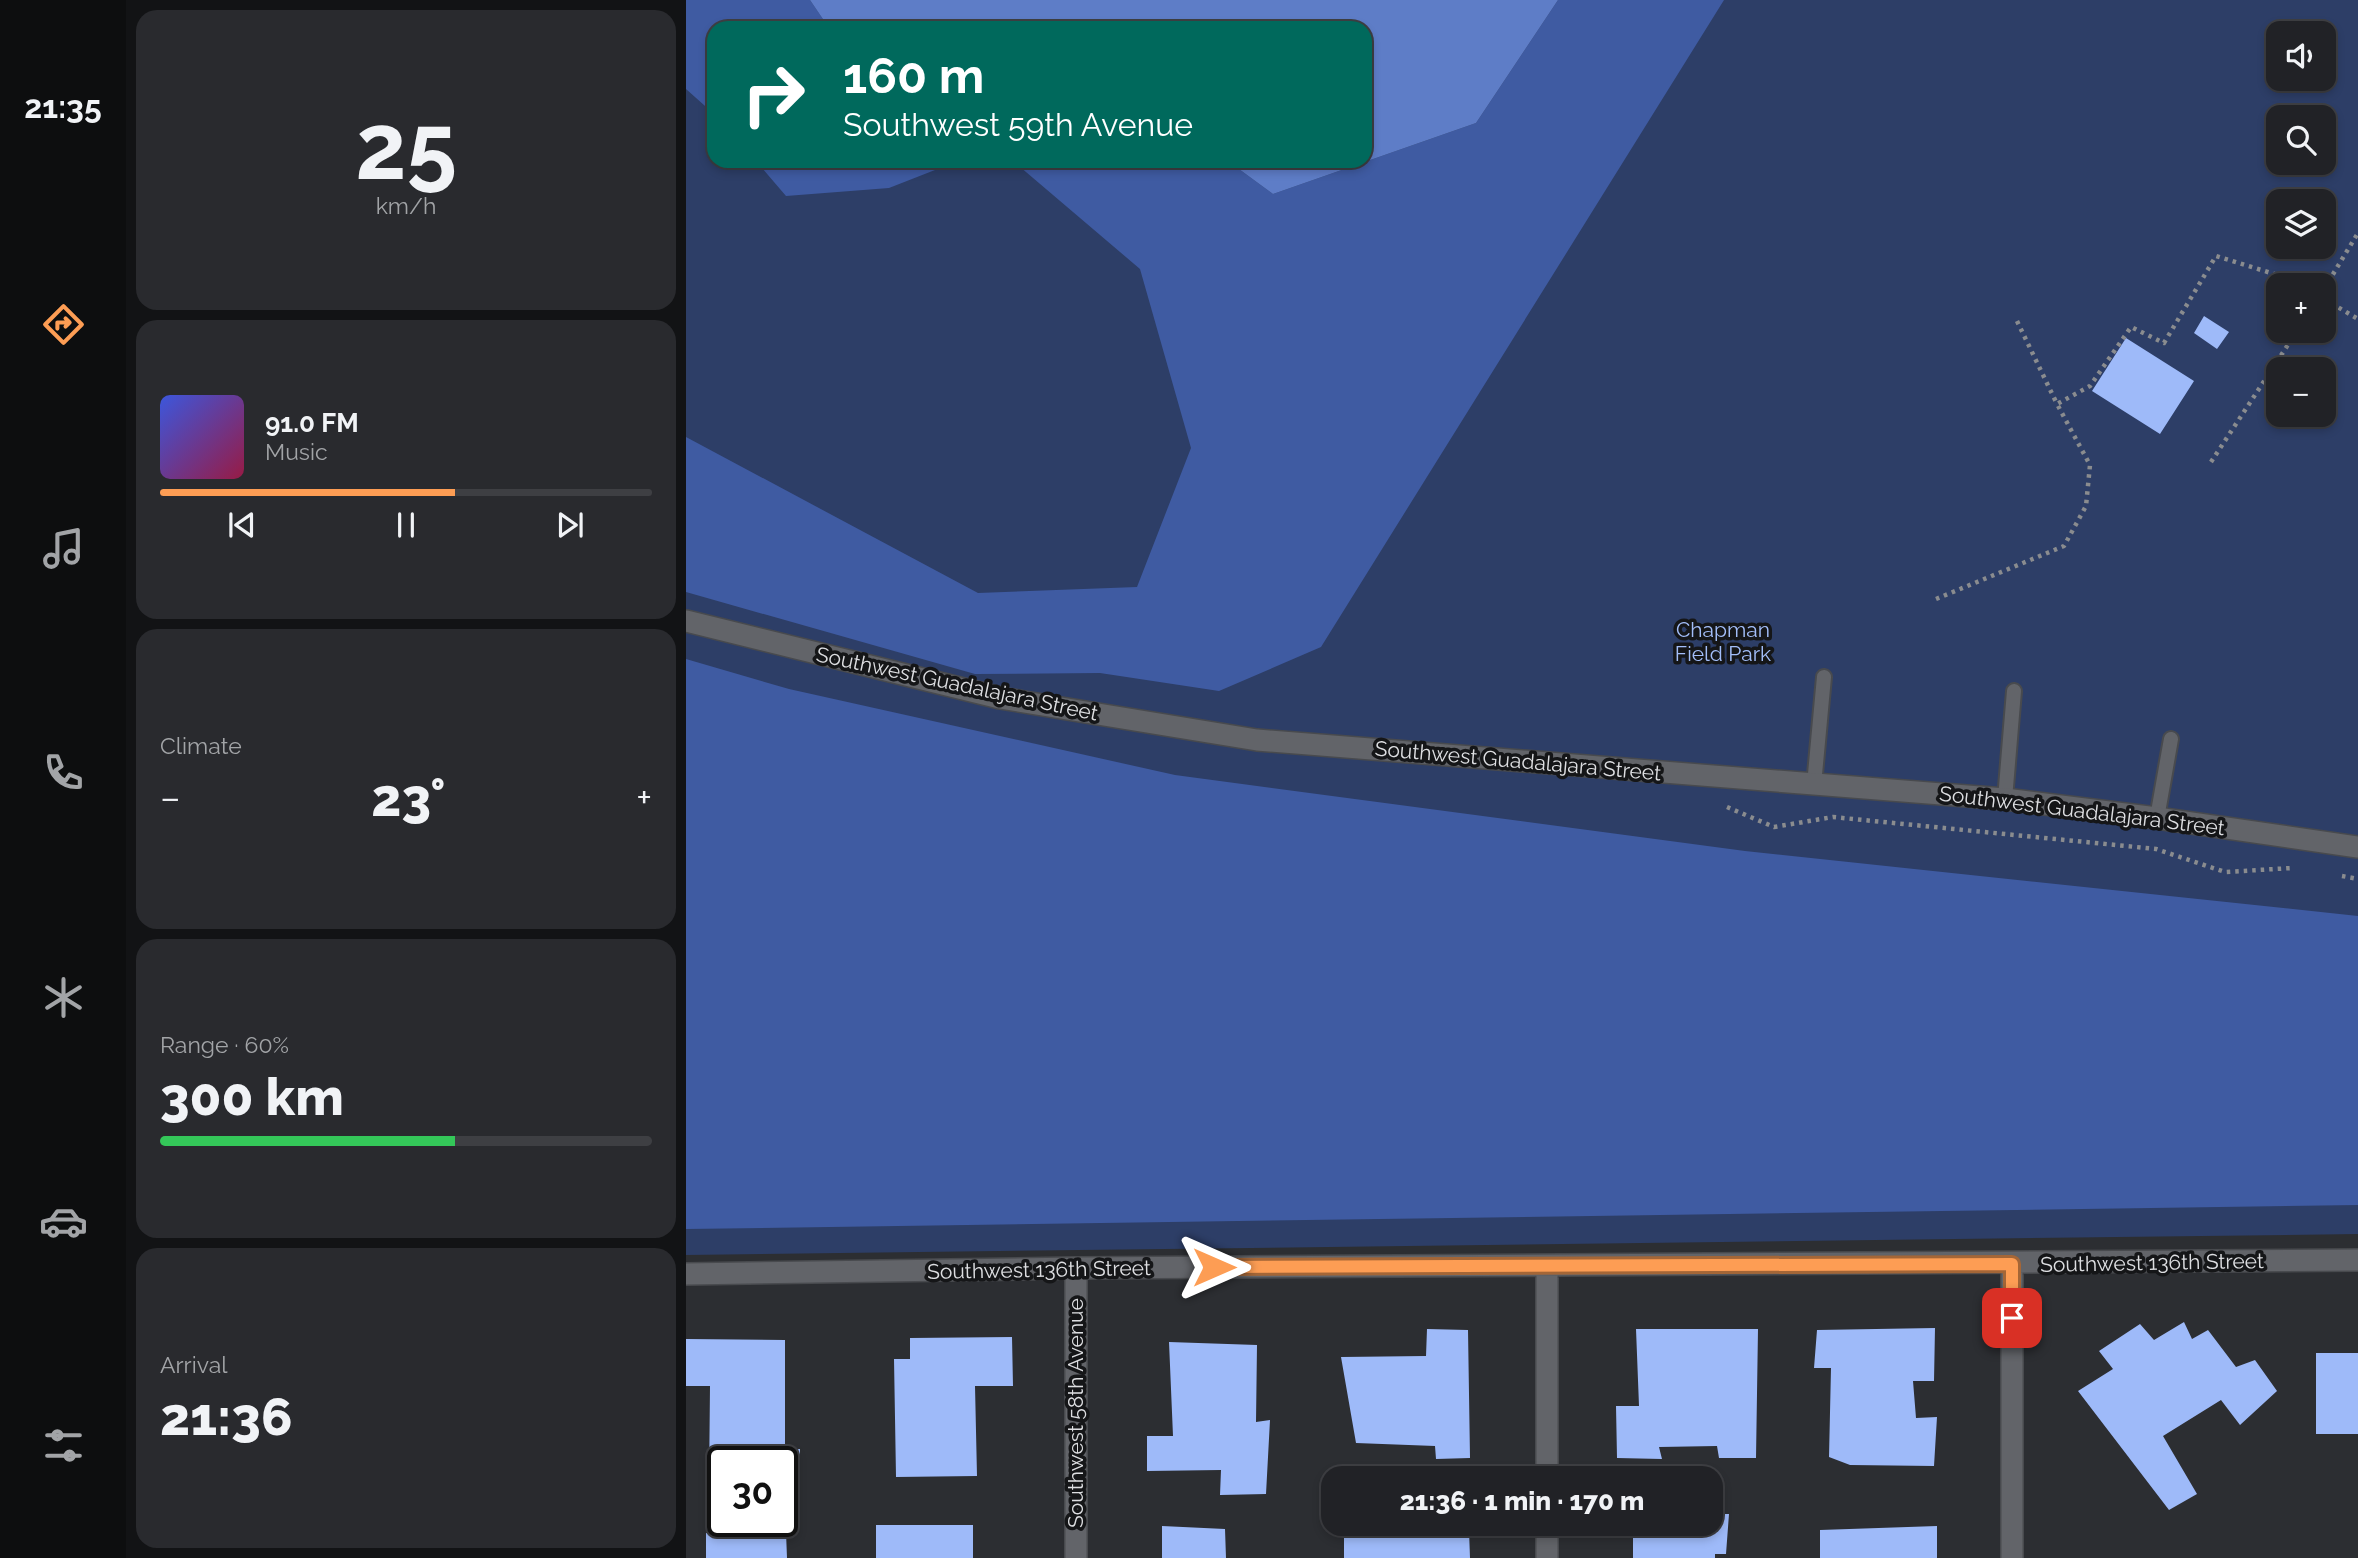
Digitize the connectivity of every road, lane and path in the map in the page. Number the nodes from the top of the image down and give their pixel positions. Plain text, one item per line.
1 (2358, 233) edge
2 (2271, 273) edge
3 (2334, 273) edge
4 (2336, 306) edge
5 (2358, 319) edge
6 (2017, 321) dead end
7 (2289, 343) edge
8 (2057, 404) junction
9 (2211, 462) dead end
10 (1936, 599) dead end
11 (686, 621) edge
12 (1824, 677) dead end
13 (2014, 691) dead end
14 (2171, 739) dead end
15 (1814, 785) junction
16 (2005, 799) junction
17 (2157, 818) junction
18 (2358, 847) edge
19 (2358, 1260) edge
20 (2012, 1264) junction
21 (1547, 1266) junction
22 (1076, 1268) junction
23 (686, 1274) edge
24 (1547, 1466) edge
25 (1547, 1536) edge
26 (1076, 1558) edge
27 (1547, 1558) edge
28 (2012, 1558) edge

1 - 3 path
2 - 8 path
4 - 5 path
6 - 8 path
7 - 9 path
8 - 10 path
11 - 15 street, Southwest Guadalajara Street
12 - 15 lane
13 - 16 lane
14 - 17 lane
15 - 16 street, Southwest Guadalajara Street
16 - 17 street, Southwest Guadalajara Street
17 - 18 street, Southwest Guadalajara Street
19 - 20 street, Southwest 136th Street
20 - 21 street, Southwest 136th Street
20 - 28 street
21 - 22 street, Southwest 136th Street
21 - 24 street
22 - 23 street, Southwest 136th Street
22 - 26 street, Southwest 58th Avenue
25 - 27 street

